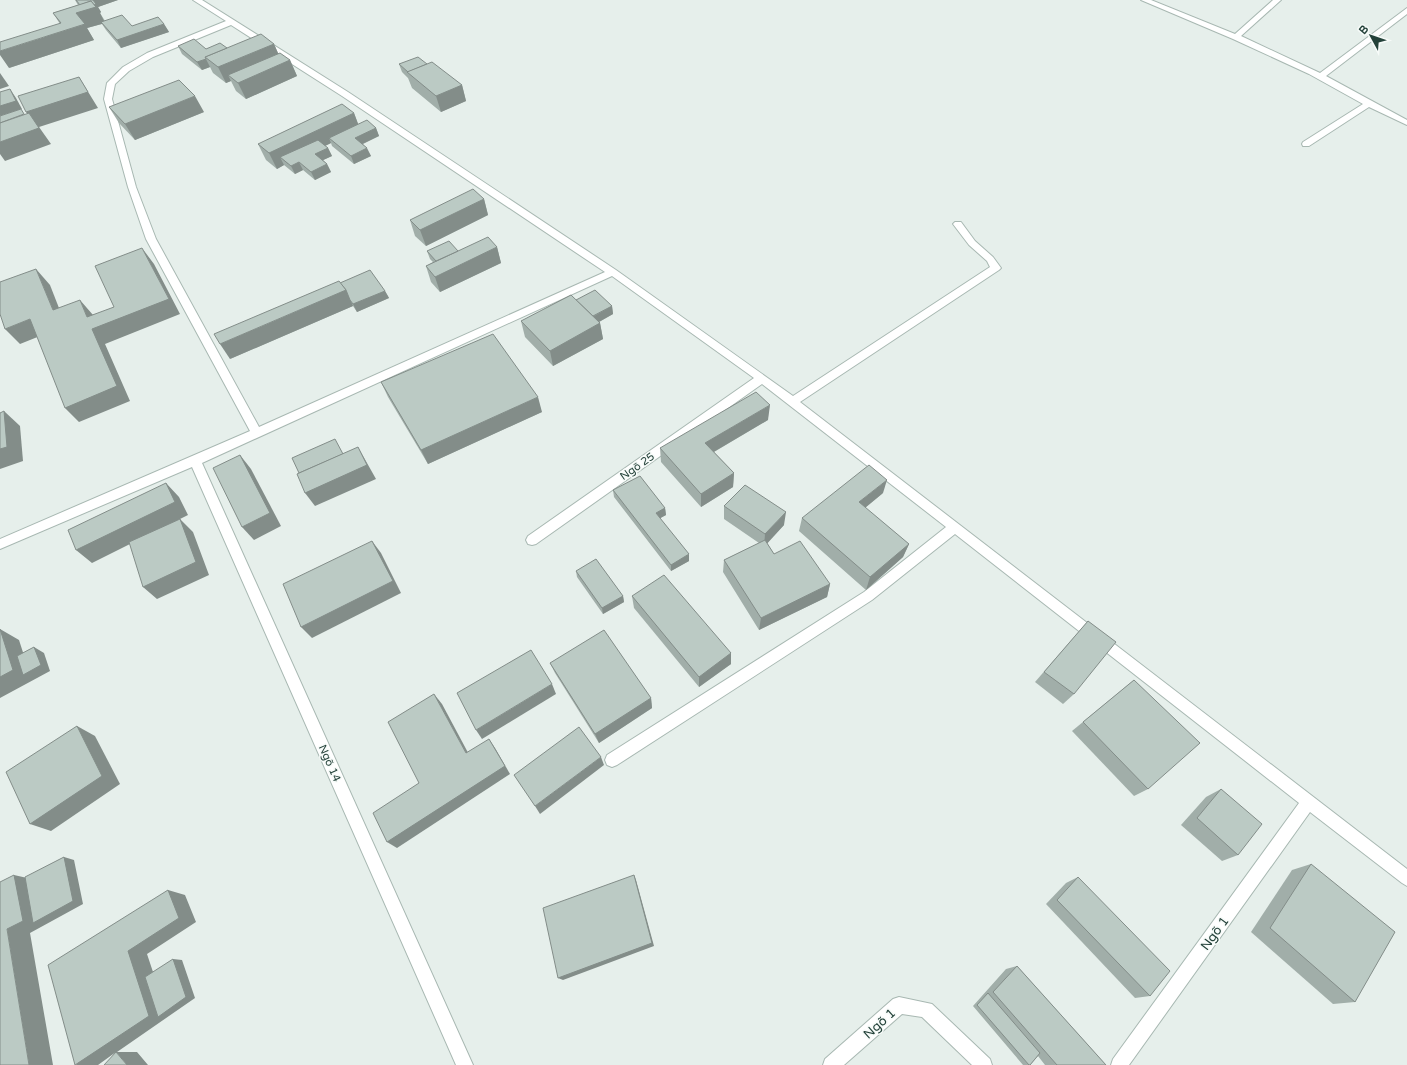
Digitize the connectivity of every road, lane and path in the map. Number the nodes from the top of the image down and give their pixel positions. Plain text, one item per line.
1 (196, 0) edge
2 (1144, 0) edge
3 (1277, 0) edge
4 (1407, 10) edge
5 (231, 22) junction
6 (1236, 37) junction
7 (1320, 77) junction
8 (1369, 104) junction
9 (1407, 123) edge
10 (1306, 144) dead end
11 (958, 224) dead end
12 (612, 272) junction
13 (762, 378) junction
14 (792, 402) junction
15 (257, 433) junction
16 (195, 461) junction
17 (954, 528) junction
18 (532, 540) dead end
19 (0, 544) edge
20 (612, 760) dead end
21 (1308, 802) junction
22 (1407, 878) edge
23 (465, 1065) edge
24 (831, 1065) edge
25 (984, 1065) edge
26 (1119, 1065) edge

1 - 5 street
2 - 6 street
3 - 6 street
4 - 7 street
5 - 12 street
5 - 15 street
6 - 7 street
7 - 8 street
8 - 9 street
8 - 10 street
11 - 14 street
12 - 13 street
12 - 15 street
13 - 14 street
13 - 18 street, Ngõ 25
14 - 17 street
15 - 16 street
16 - 19 street
16 - 23 street, Ngõ 14
17 - 20 street
17 - 21 street
21 - 22 street
21 - 26 street, Ngõ 1
24 - 25 street, Ngõ 1

